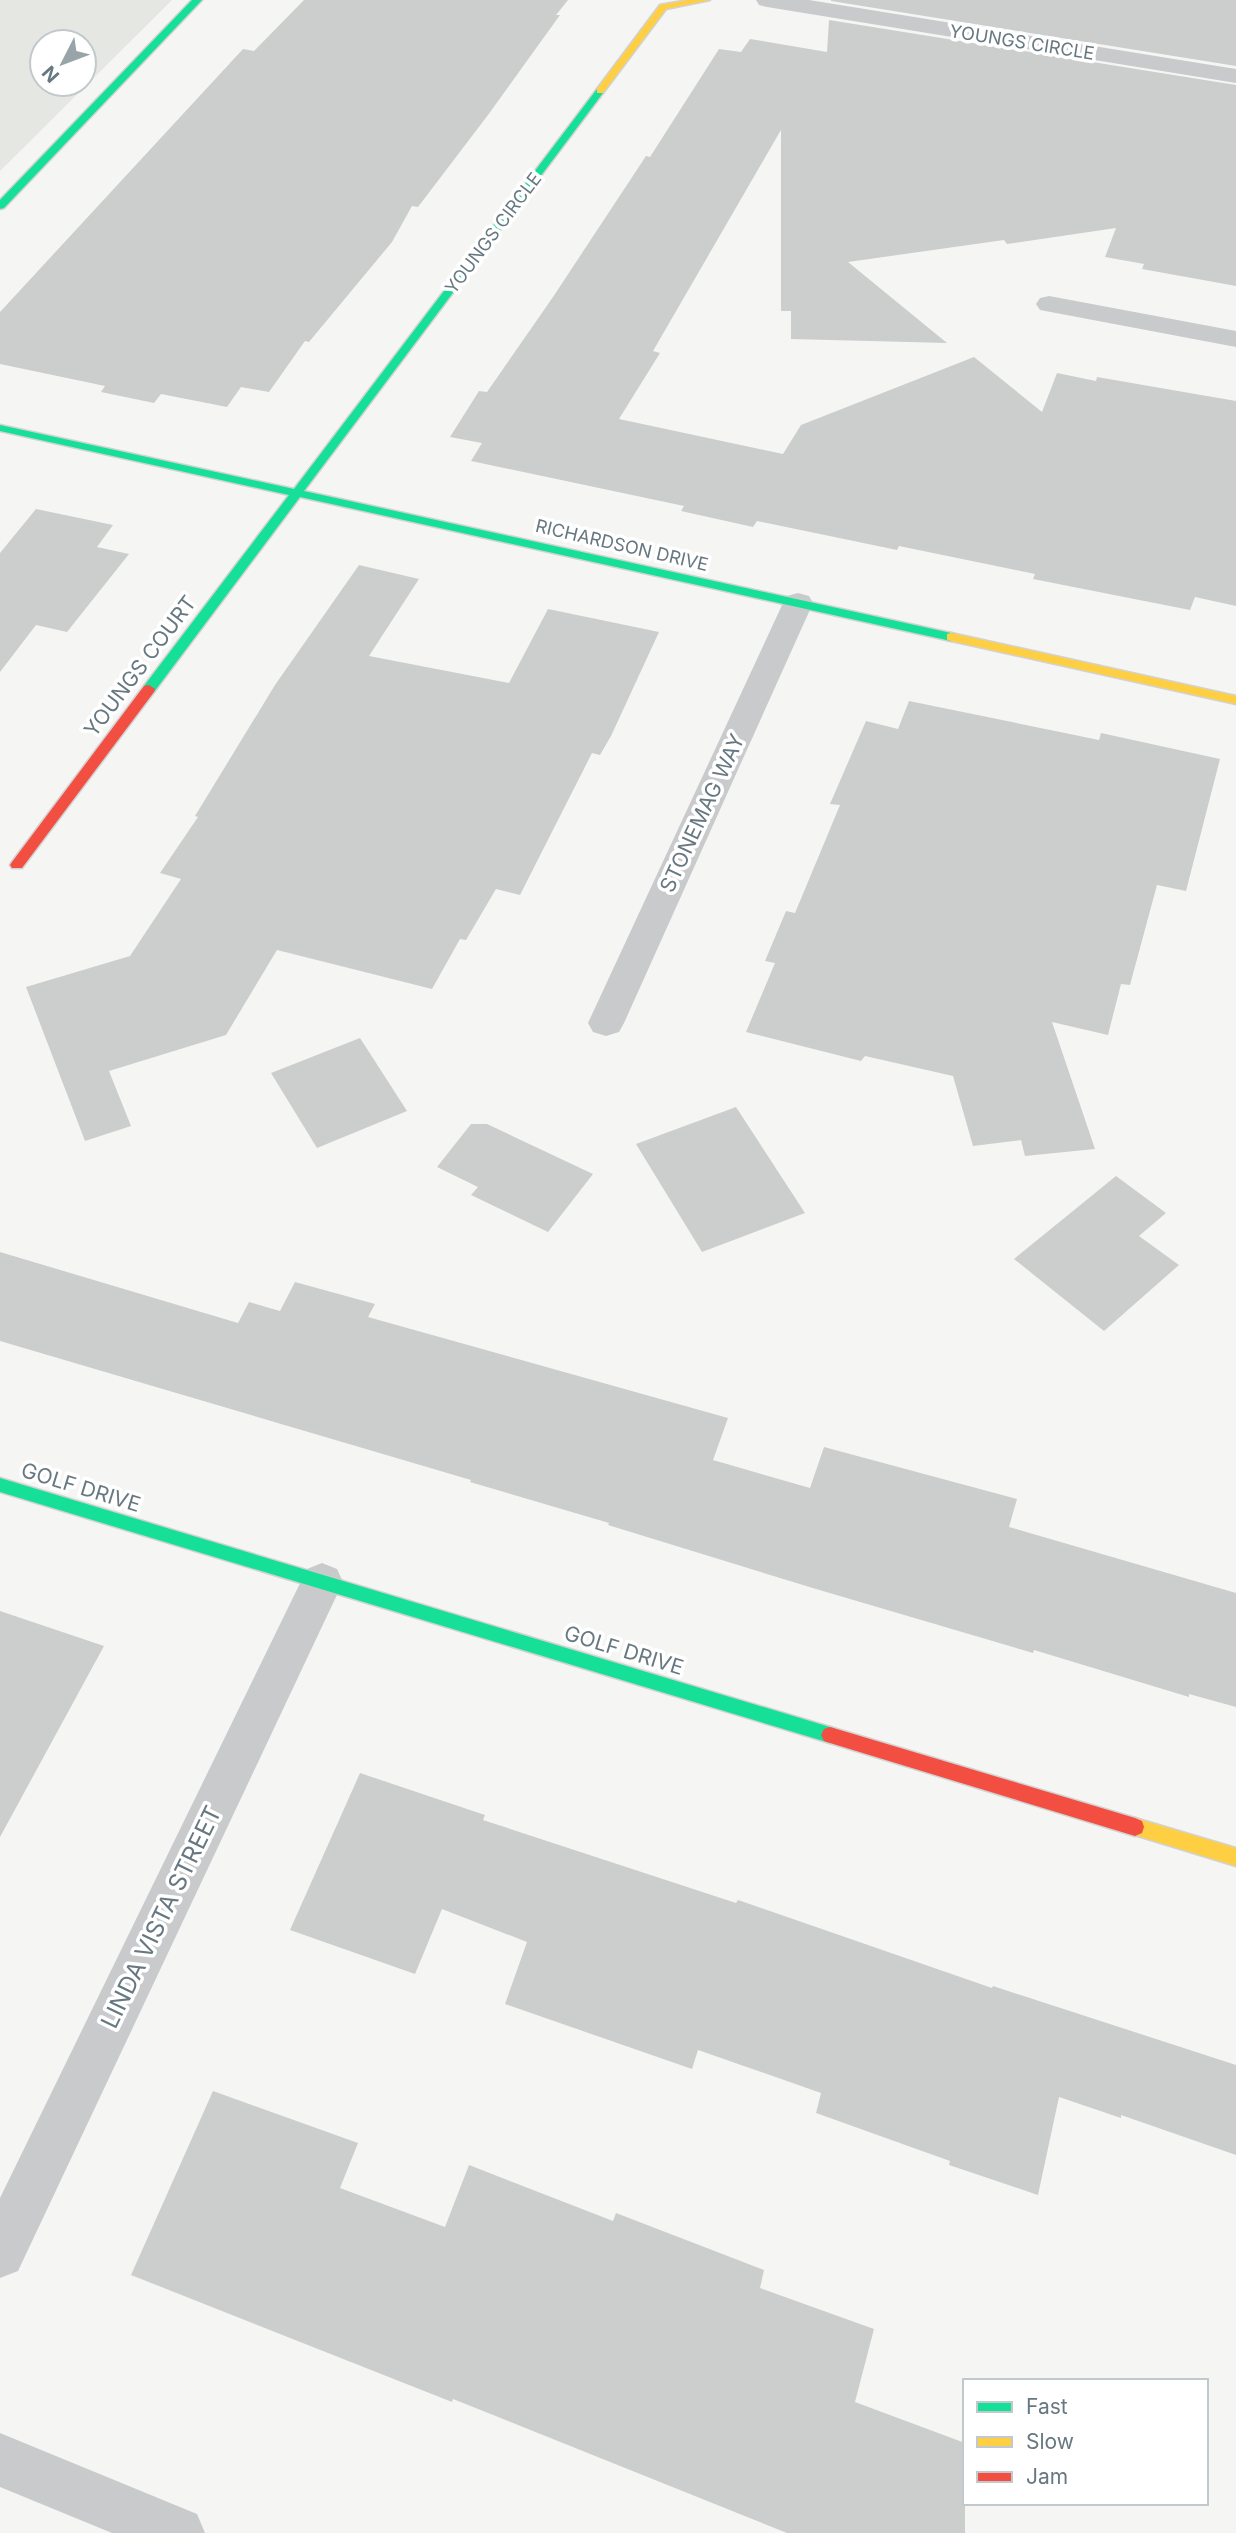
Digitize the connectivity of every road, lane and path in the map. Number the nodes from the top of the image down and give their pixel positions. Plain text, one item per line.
1 (197, 0) edge
2 (705, 0) edge
3 (767, 0) edge
4 (1236, 76) edge
5 (0, 206) edge
6 (1049, 304) dead end
7 (1236, 339) edge
8 (0, 428) edge
9 (298, 492) junction
10 (798, 603) junction
11 (1236, 700) edge
12 (17, 865) dead end
13 (606, 1023) dead end
14 (0, 1485) edge
15 (322, 1581) junction
16 (1236, 1857) edge
17 (0, 2253) edge
18 (0, 2460) edge
19 (178, 2533) edge

1 - 5 street
2 - 9 street, YOUNGS CIRCLE
3 - 4 street, YOUNGS CIRCLE
6 - 7 street
8 - 9 street, RICHARDSON DRIVE
9 - 10 street, RICHARDSON DRIVE
9 - 12 street, YOUNGS COURT
10 - 11 street, RICHARDSON DRIVE
10 - 13 street, STONEMAG WAY
14 - 15 street, GOLF DRIVE
15 - 16 street, GOLF DRIVE
15 - 17 street, LINDA VISTA STREET
18 - 19 street

